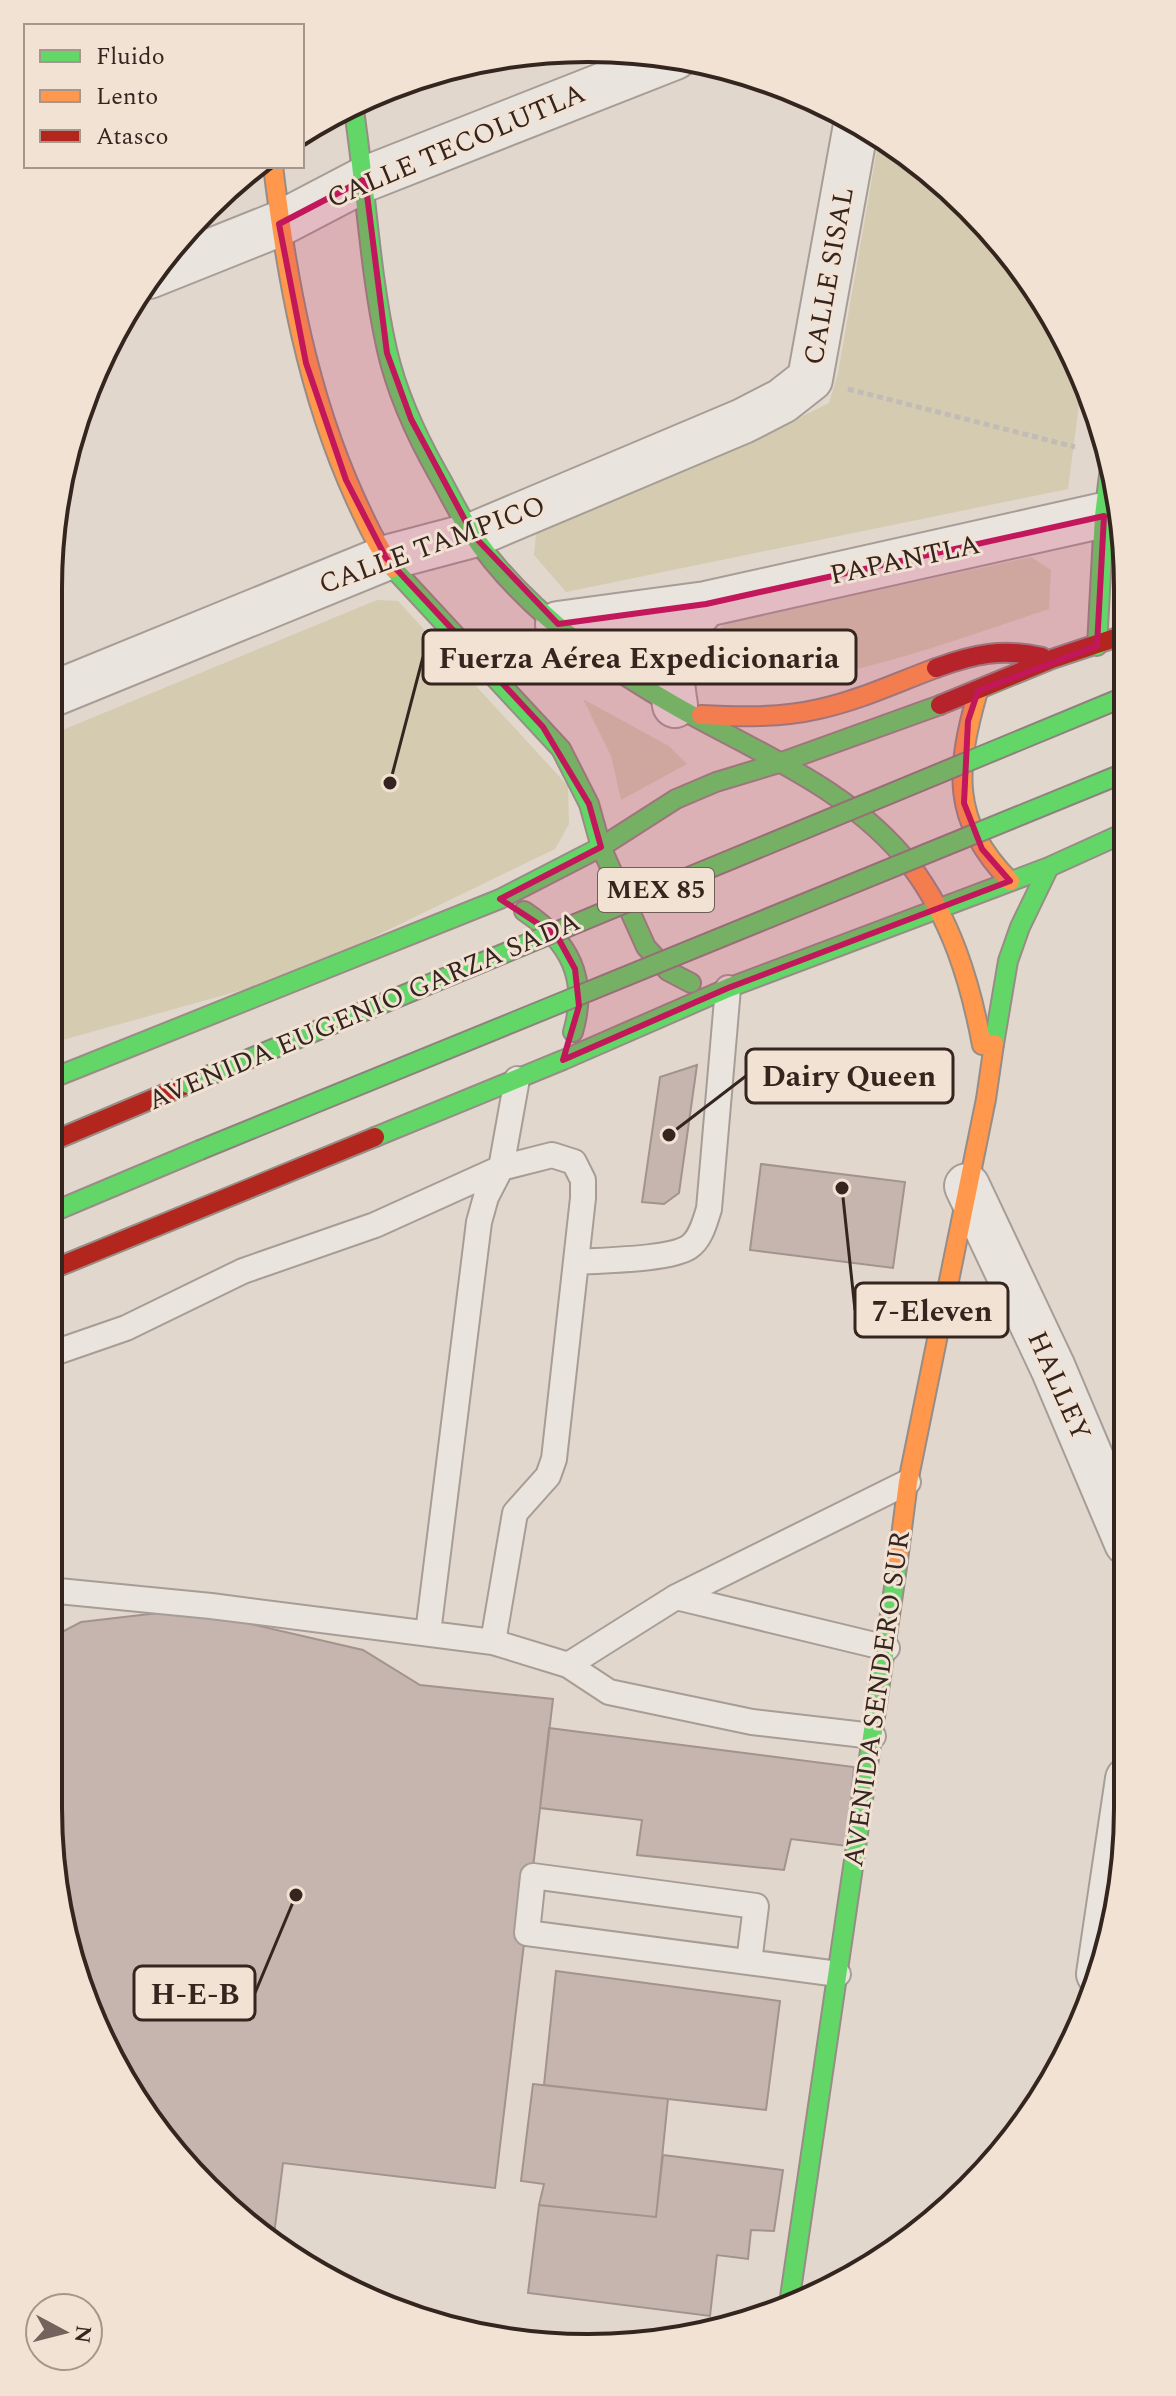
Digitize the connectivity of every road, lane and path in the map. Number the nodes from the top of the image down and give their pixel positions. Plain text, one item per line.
1 (651, 66) edge
2 (355, 116) edge
3 (854, 134) edge
4 (273, 168) edge
5 (365, 179) junction
6 (279, 224) junction
7 (172, 267) edge
8 (810, 379) junction
9 (1077, 448) dead end
10 (1108, 514) edge
11 (1111, 533) edge
12 (473, 535) junction
13 (386, 558) junction
14 (706, 604) junction
15 (558, 624) junction
16 (1114, 639) edge
17 (1097, 646) junction
18 (1052, 659) junction
19 (62, 690) edge
20 (978, 691) junction
21 (1114, 701) edge
22 (684, 710) junction
23 (779, 763) junction
24 (1114, 777) edge
25 (847, 806) junction
26 (1114, 838) edge
27 (601, 847) junction
28 (1049, 867) junction
29 (1010, 881) junction
30 (870, 895) dead end
31 (500, 899) junction
32 (938, 909) junction
33 (728, 988) junction
34 (563, 1060) junction
35 (62, 1074) edge
36 (517, 1079) junction
37 (986, 1099) junction
38 (62, 1137) edge
39 (501, 1168) junction
40 (967, 1186) junction
41 (62, 1208) edge
42 (576, 1262) junction
43 (62, 1265) edge
44 (62, 1350) edge
45 (908, 1482) junction
46 (1114, 1512) edge
47 (62, 1591) edge
48 (676, 1597) junction
49 (428, 1633) junction
50 (493, 1642) junction
51 (887, 1648) junction
52 (568, 1665) junction
53 (873, 1736) junction
54 (749, 1962) junction
55 (838, 1974) junction
56 (791, 2293) edge

1 - 5 street, CALLE TECOLUTLA
2 - 5 main road, AVENIDA SENDERO SUR
3 - 8 street, CALLE SISAL
4 - 6 main road
5 - 6 street, CALLE TECOLUTLA
5 - 12 main road, AVENIDA SENDERO SUR
6 - 7 street, CALLE TECOLUTLA
6 - 13 main road
8 - 9 path
8 - 12 street, CALLE TAMPICO
10 - 14 street, PAPANTLA
11 - 17 main road
12 - 13 street, CALLE TAMPICO
12 - 15 main road, AVENIDA SENDERO SUR
13 - 19 street, CALLE TAMPICO
13 - 27 main road
14 - 15 street, PAPANTLA
14 - 22 street
15 - 22 main road, AVENIDA SENDERO SUR
16 - 17 main road
17 - 18 main road
18 - 20 main road
18 - 22 main road
20 - 23 main road
20 - 29 main road
21 - 38 main road, AVENIDA EUGENIO GARZA SADA / MEX 85, bridge
22 - 23 main road, AVENIDA SENDERO SUR
23 - 25 main road, AVENIDA SENDERO SUR
23 - 27 main road
24 - 41 main road, MEX 85, bridge
25 - 30 main road
25 - 32 main road, AVENIDA SENDERO SUR
26 - 28 main road
27 - 31 main road
27 - 33 main road
28 - 29 main road
28 - 37 main road, AVENIDA SENDERO SUR
29 - 32 main road
31 - 34 main road
31 - 35 main road
32 - 33 main road
32 - 37 main road, AVENIDA SENDERO SUR
33 - 34 main road
33 - 42 lane
34 - 36 main road
36 - 39 lane
36 - 43 main road
37 - 40 main road, AVENIDA SENDERO SUR
39 - 42 lane
39 - 44 lane
39 - 49 lane
40 - 45 main road, AVENIDA SENDERO SUR
40 - 46 street, HALLEY
42 - 50 lane
45 - 48 lane
45 - 51 main road, AVENIDA SENDERO SUR
47 - 49 lane
48 - 51 lane
48 - 52 lane
49 - 50 lane
50 - 52 lane
51 - 53 main road, AVENIDA SENDERO SUR
52 - 53 lane
53 - 55 main road, AVENIDA SENDERO SUR
54 - 54 lane
54 - 55 lane
55 - 56 main road, AVENIDA SENDERO SUR

